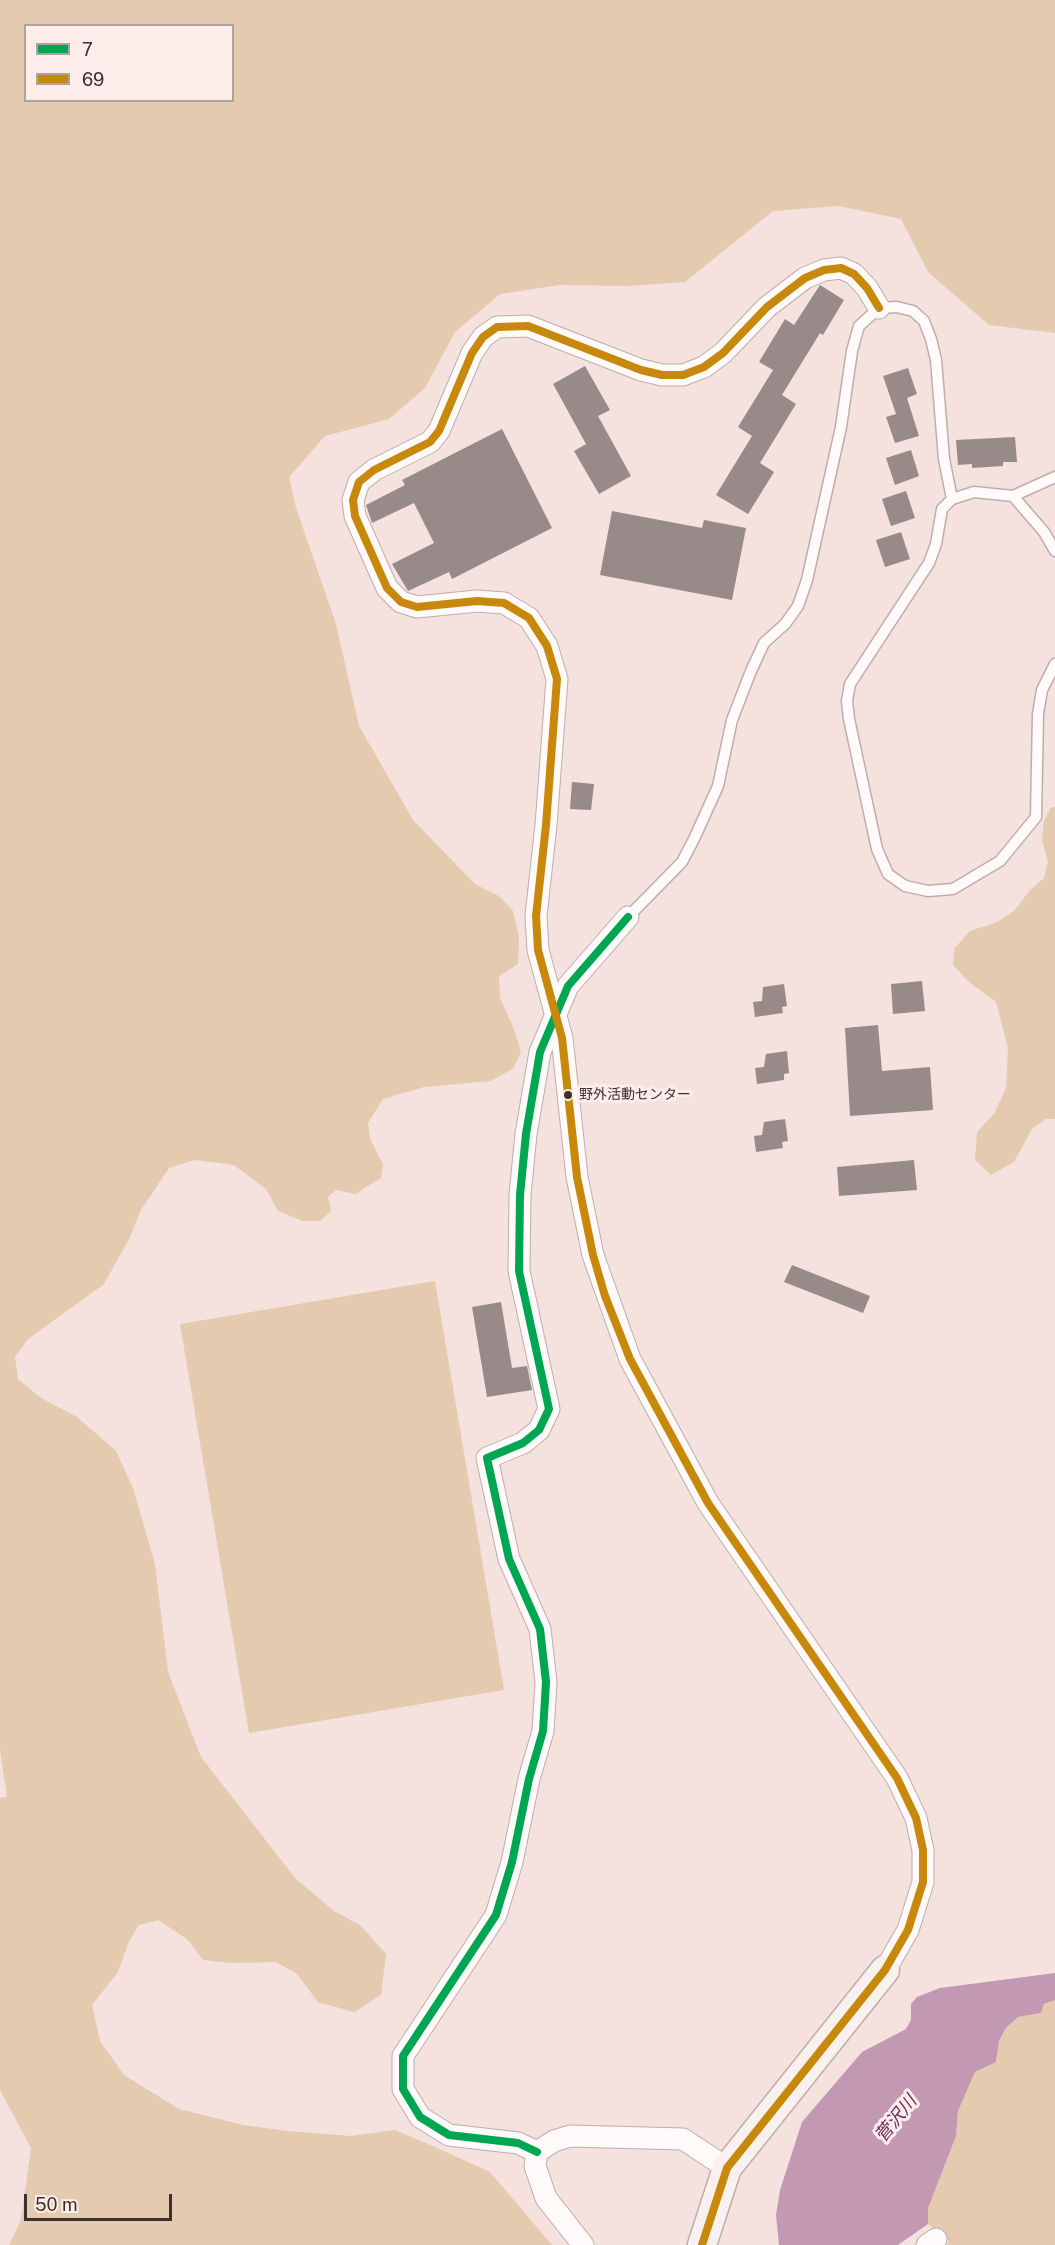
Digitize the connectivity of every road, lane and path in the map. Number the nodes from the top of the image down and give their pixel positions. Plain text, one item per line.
1 (879, 308) junction
2 (1055, 477) edge
3 (1013, 496) junction
4 (952, 499) junction
5 (1055, 551) edge
6 (1055, 664) edge
7 (628, 917) joint
8 (555, 1014) junction
9 (885, 1970) joint
10 (537, 2152) junction
11 (727, 2168) junction
12 (583, 2245) edge
13 (702, 2245) edge

1 - 4 lane
1 - 7 lane
1 - 8 street
2 - 3 lane
3 - 4 lane
3 - 5 lane
4 - 6 lane
7 - 8 street
8 - 9 street
8 - 10 street
9 - 11 street
10 - 11 street
10 - 12 street
11 - 13 street

